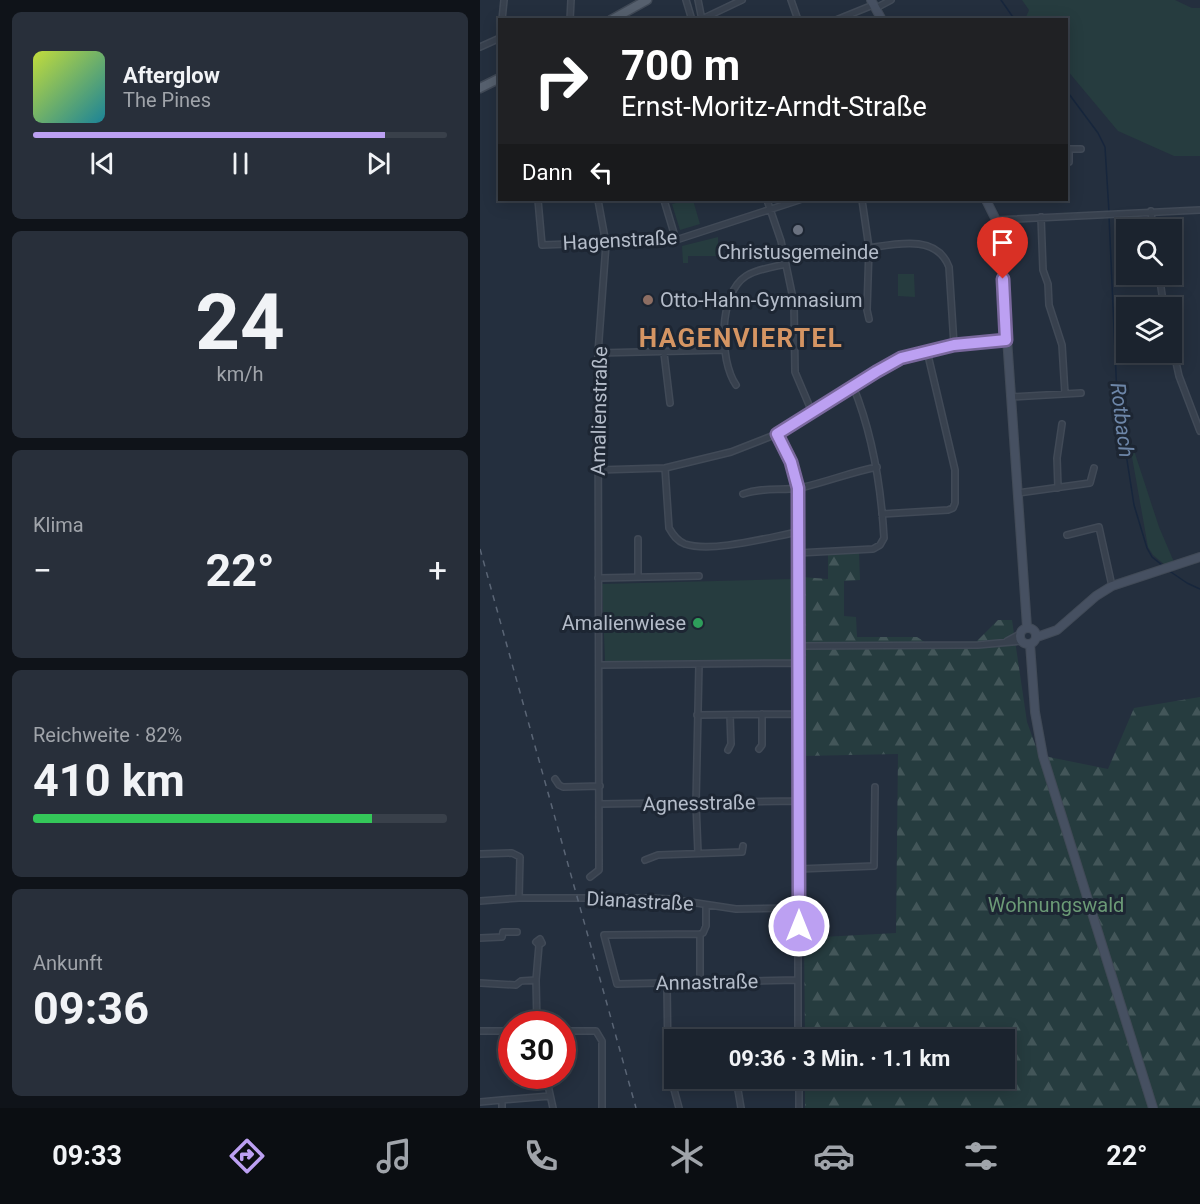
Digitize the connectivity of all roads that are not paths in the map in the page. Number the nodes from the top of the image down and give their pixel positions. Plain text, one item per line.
1 (504, 0) edge
2 (571, 0) edge
3 (647, 0) edge
4 (686, 0) edge
5 (698, 0) edge
6 (742, 0) edge
7 (791, 0) edge
8 (891, 0) edge
9 (873, 4) edge
10 (502, 18) edge
11 (570, 18) edge
12 (615, 18) edge
13 (691, 18) edge
14 (702, 18) edge
15 (704, 18) edge
16 (797, 18) edge
17 (841, 18) edge
18 (881, 18) edge
19 (498, 39) edge
20 (480, 47) edge
21 (498, 79) edge
22 (480, 88) edge
23 (1068, 149) edge
24 (1081, 149) dead end
25 (1069, 162) dead end
26 (537, 201) edge
27 (598, 201) edge
28 (664, 201) edge
29 (767, 201) edge
30 (796, 201) edge
31 (862, 201) edge
32 (986, 201) edge
33 (771, 209) junction
34 (1200, 210) edge
35 (1151, 212) junction
36 (1041, 217) junction
37 (1152, 219) edge
38 (996, 220) junction
39 (676, 240) junction
40 (606, 244) junction
41 (869, 248) junction
42 (786, 264) junction
43 (869, 319) dead end
44 (1006, 340) junction
45 (954, 345) junction
46 (725, 350) junction
47 (927, 351) junction
48 (598, 353) junction
49 (664, 353) junction
50 (1175, 363) edge
51 (1065, 383) junction
52 (736, 385) dead end
53 (853, 386) junction
54 (1073, 393) junction
55 (1082, 393) dead end
56 (1065, 394) junction
57 (1011, 397) junction
58 (670, 403) dead end
59 (812, 412) junction
60 (1062, 424) dead end
61 (1200, 430) edge
62 (777, 434) junction
63 (877, 466) junction
64 (665, 468) junction
65 (1094, 468) dead end
66 (598, 470) junction
67 (798, 488) junction
68 (1058, 488) junction
69 (1018, 493) junction
70 (743, 494) dead end
71 (882, 514) junction
72 (798, 532) junction
73 (1067, 535) dead end
74 (638, 539) dead end
75 (798, 553) junction
76 (1200, 557) edge
77 (699, 576) dead end
78 (638, 577) junction
79 (598, 578) junction
80 (1113, 586) junction
81 (1033, 632) junction
82 (1025, 643) junction
83 (798, 646) junction
84 (798, 663) junction
85 (699, 664) junction
86 (599, 665) junction
87 (762, 714) junction
88 (797, 714) junction
89 (730, 715) junction
90 (697, 716) junction
91 (759, 749) dead end
92 (728, 750) dead end
93 (555, 779) dead end
94 (600, 786) junction
95 (875, 787) dead end
96 (798, 801) junction
97 (696, 803) junction
98 (600, 804) junction
99 (743, 846) dead end
100 (698, 853) junction
101 (480, 854) edge
102 (645, 860) dead end
103 (799, 869) junction
104 (590, 877) dead end
105 (519, 898) junction
106 (480, 901) edge
107 (706, 905) junction
108 (800, 908) junction
109 (517, 932) dead end
110 (700, 934) junction
111 (480, 938) edge
112 (539, 945) dead end
113 (536, 980) junction
114 (797, 980) junction
115 (480, 983) edge
116 (667, 983) junction
117 (700, 983) junction
118 (537, 1011) edge
119 (670, 1029) edge
120 (798, 1029) edge
121 (480, 1031) edge
122 (498, 1031) edge
123 (576, 1031) edge
124 (549, 1089) edge
125 (674, 1089) edge
126 (738, 1089) edge
127 (799, 1089) edge
128 (550, 1096) junction
129 (502, 1100) junction
130 (480, 1102) edge
131 (502, 1108) edge
132 (553, 1108) edge
133 (602, 1108) edge
134 (679, 1108) edge
135 (741, 1108) edge
136 (799, 1108) edge
137 (1153, 1108) edge

1 - 10 street
2 - 11 street
3 - 12 main road
4 - 13 street
5 - 14 street
6 - 15 street
7 - 16 street
8 - 9 street
9 - 17 street
9 - 18 main road
19 - 20 street
21 - 22 main road
23 - 24 street
23 - 25 street
26 - 40 street, Hagenstraße
27 - 40 street, Amalienstraße
28 - 39 street
29 - 33 street
30 - 33 street, Hagenstraße
31 - 41 street
32 - 38 main road
33 - 39 street, Hagenstraße
33 - 42 street
34 - 35 street
35 - 36 street
35 - 37 street
36 - 38 street
36 - 51 street
38 - 44 main road
39 - 40 street, Hagenstraße
40 - 48 street, Amalienstraße
41 - 43 street
41 - 45 street
42 - 46 street
42 - 59 street
44 - 45 street
44 - 57 main road
45 - 47 street
46 - 49 street
46 - 52 street
47 - 53 street
47 - 71 street
48 - 49 street
48 - 66 street, Amalienstraße
49 - 58 street
50 - 61 street
51 - 54 street
51 - 56 street
53 - 59 street
53 - 63 street
54 - 55 street
54 - 56 street
56 - 57 street
57 - 69 main road
59 - 62 street
60 - 68 street
62 - 64 street
62 - 67 street
63 - 67 street
63 - 71 street
64 - 66 street
64 - 72 street
65 - 68 street
66 - 79 street, Amalienstraße
67 - 70 street
67 - 72 street
68 - 69 street
69 - 81 main road
71 - 75 street
72 - 75 street
73 - 80 street
74 - 78 street
75 - 83 street
76 - 80 main road
77 - 78 street
78 - 79 street
79 - 86 street, Amalienstraße
80 - 81 main road
81 - 82 main road
81 - 82 main road
82 - 83 street
82 - 137 main road
83 - 84 street
84 - 85 street
84 - 88 street
85 - 86 street
85 - 90 street
86 - 94 street, Amalienstraße
87 - 88 street
87 - 89 street
87 - 91 street
88 - 96 street
89 - 90 street
89 - 92 street
90 - 97 street
93 - 94 street
94 - 98 street, Amalienstraße
95 - 103 street
96 - 97 street, Agnesstraße
96 - 103 street
97 - 98 street, Agnesstraße
97 - 100 street
98 - 104 street, Amalienstraße
99 - 100 street
100 - 102 street
101 - 105 street
103 - 108 street
105 - 106 street, Dianastraße
105 - 107 street, Dianastraße
107 - 108 street, Dianastraße
107 - 110 street
108 - 114 street
109 - 111 street
110 - 116 street, Annastraße
110 - 117 street
112 - 113 street
113 - 115 street
113 - 118 street
114 - 117 street, Annastraße
114 - 120 street
116 - 117 street, Annastraße
116 - 119 street
121 - 122 street
123 - 133 street
124 - 128 street
125 - 134 street
126 - 135 street
127 - 136 street
128 - 129 street
128 - 132 street
129 - 130 street
129 - 131 street

